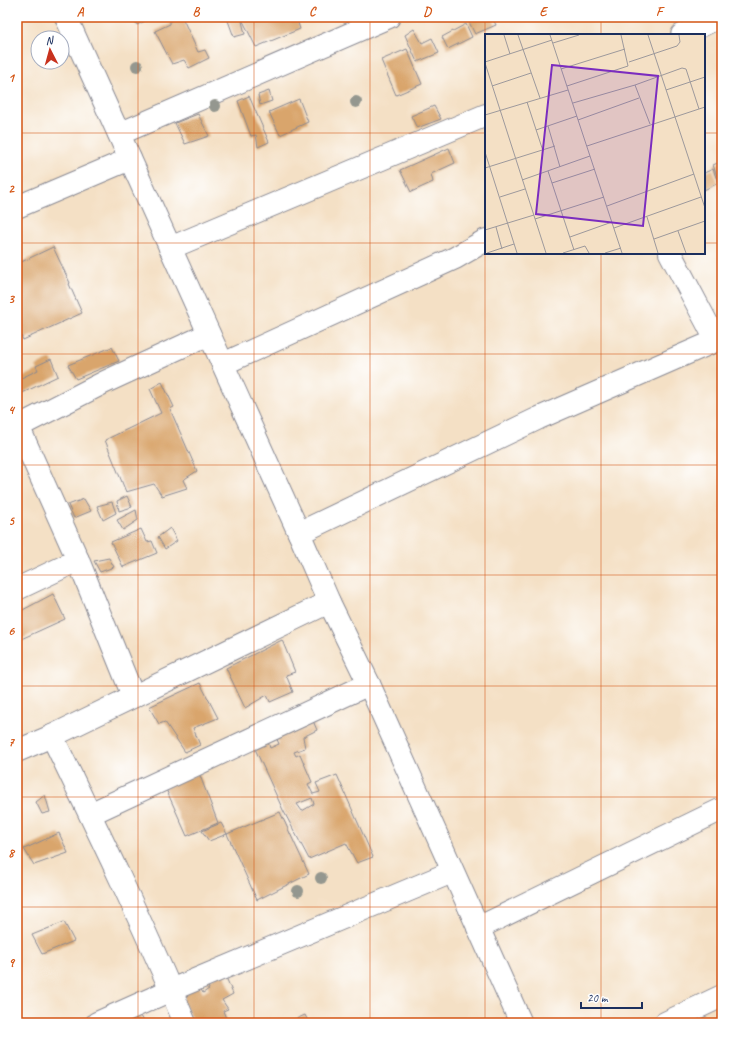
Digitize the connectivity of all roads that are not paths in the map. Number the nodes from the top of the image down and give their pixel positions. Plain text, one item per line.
1 (389, 17) edge
2 (719, 17) edge
3 (71, 19) edge
4 (684, 34) edge
5 (485, 114) edge
6 (119, 134) junction
7 (130, 159) junction
8 (17, 208) edge
9 (485, 241) edge
10 (170, 248) junction
11 (671, 254) edge
12 (209, 334) junction
13 (719, 339) edge
14 (223, 364) junction
15 (18, 427) edge
16 (299, 533) junction
17 (78, 560) junction
18 (17, 589) edge
19 (329, 602) junction
20 (369, 684) junction
21 (133, 696) junction
22 (52, 736) junction
23 (17, 751) edge
24 (722, 809) edge
25 (90, 814) junction
26 (452, 872) junction
27 (478, 928) junction
28 (171, 990) junction
29 (722, 996) edge
30 (97, 1023) edge
31 (185, 1023) edge
32 (521, 1023) edge
33 (665, 1023) edge

1 - 6 street
2 - 4 street
3 - 6 street
5 - 10 street
6 - 7 street
7 - 8 street
7 - 10 street
9 - 14 street
10 - 12 street
11 - 13 street
12 - 14 street
12 - 15 street
13 - 16 street
14 - 16 street
15 - 17 street
16 - 19 street
17 - 18 street
17 - 21 street
19 - 20 street
19 - 21 street
20 - 25 street
20 - 26 street
21 - 22 street
22 - 23 street
22 - 25 street
24 - 27 street
25 - 28 street
26 - 27 street
26 - 28 street
27 - 32 street
28 - 30 street
28 - 31 street
29 - 33 street

